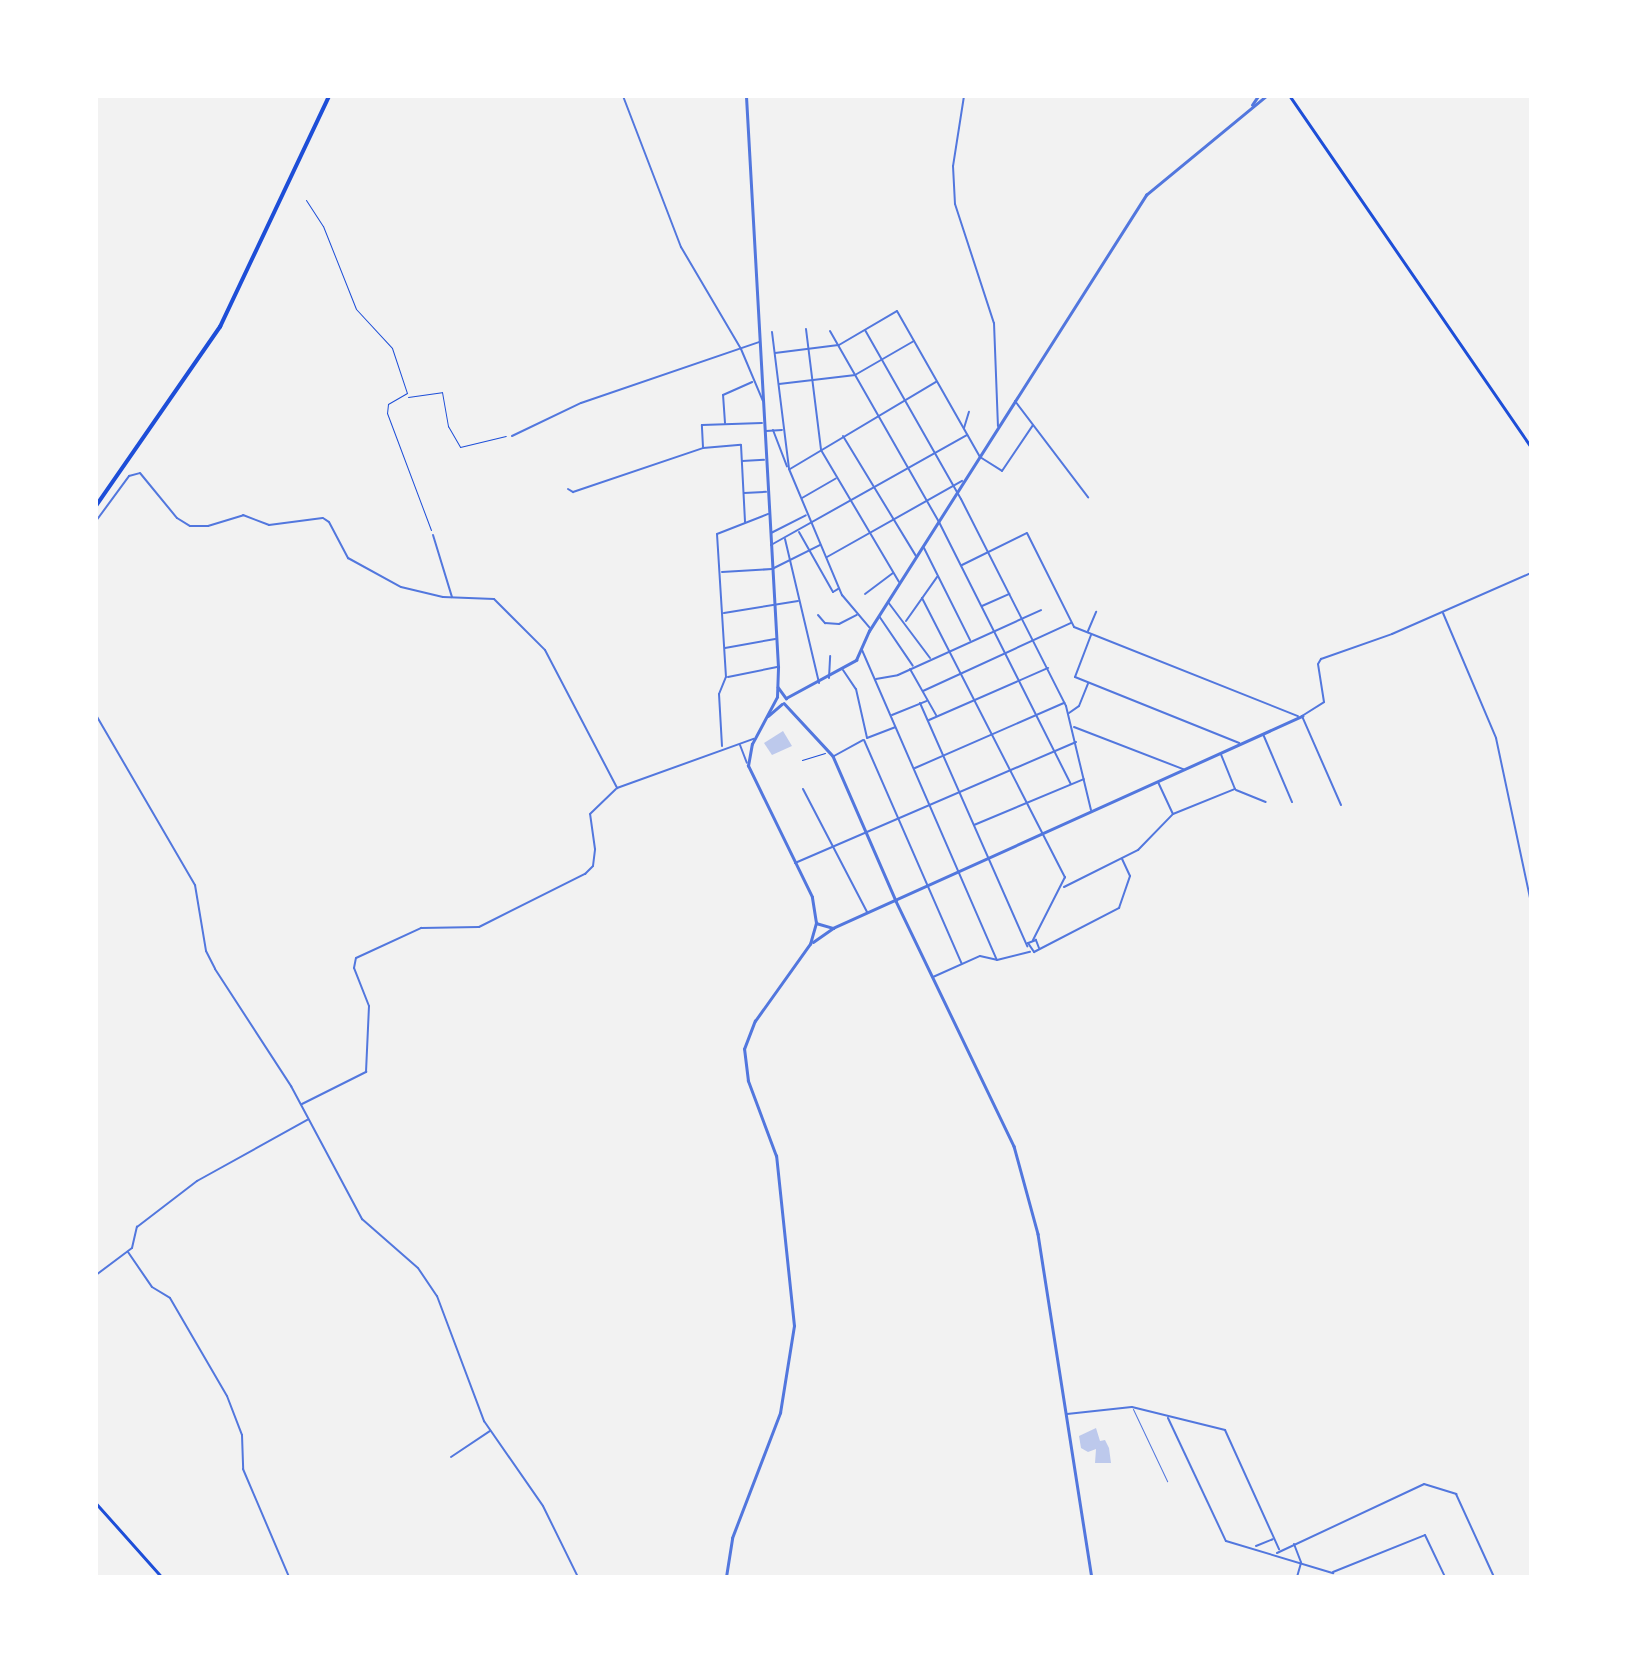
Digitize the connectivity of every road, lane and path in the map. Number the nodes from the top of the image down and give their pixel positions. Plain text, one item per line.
1 (329, 96) edge
2 (623, 96) edge
3 (746, 96) edge
4 (964, 96) edge
5 (1258, 96) edge
6 (1266, 96) edge
7 (1289, 96) edge
8 (1250, 108) junction
9 (306, 200) dead end
10 (806, 329) dead end
11 (865, 330) junction
12 (830, 331) dead end
13 (772, 332) dead end
14 (914, 341) junction
15 (760, 342) junction
16 (838, 345) junction
17 (741, 349) junction
18 (808, 349) junction
19 (775, 353) junction
20 (882, 359) junction
21 (855, 375) junction
22 (812, 380) junction
23 (752, 382) junction
24 (937, 382) junction
25 (778, 385) junction
26 (406, 395) junction
27 (905, 400) junction
28 (1015, 400) junction
29 (763, 401) junction
30 (969, 412) dead end
31 (879, 416) junction
32 (763, 422) junction
33 (725, 424) junction
34 (1033, 425) junction
35 (998, 426) junction
36 (963, 429) junction
37 (773, 430) junction
38 (783, 430) junction
39 (764, 431) junction
40 (967, 435) junction
41 (512, 436) joint
42 (844, 436) junction
43 (703, 447) junction
44 (1531, 447) edge
45 (821, 450) junction
46 (935, 452) junction
47 (980, 457) junction
48 (765, 460) junction
49 (741, 461) junction
50 (908, 467) junction
51 (789, 470) junction
52 (837, 478) junction
53 (965, 480) junction
54 (952, 484) junction
55 (874, 487) junction
56 (568, 489) dead end
57 (767, 492) junction
58 (744, 493) junction
59 (957, 493) junction
60 (1088, 497) dead end
61 (800, 499) junction
62 (926, 499) junction
63 (851, 500) junction
64 (96, 506) edge
65 (768, 514) junction
66 (807, 514) junction
67 (893, 518) junction
68 (96, 521) edge
69 (939, 522) junction
70 (745, 523) junction
71 (812, 524) junction
72 (798, 531) junction
73 (869, 532) junction
74 (770, 534) junction
75 (433, 535) joint
76 (785, 538) junction
77 (821, 544) junction
78 (771, 546) junction
79 (923, 547) junction
80 (810, 551) junction
81 (989, 552) junction
82 (826, 557) junction
83 (917, 557) junction
84 (790, 560) junction
85 (961, 565) junction
86 (772, 569) junction
87 (721, 572) junction
88 (894, 573) junction
89 (1531, 573) edge
90 (938, 576) junction
91 (900, 584) junction
92 (839, 589) junction
93 (865, 594) dead end
94 (1009, 594) junction
95 (453, 598) junction
96 (922, 598) junction
97 (799, 601) junction
98 (888, 602) junction
99 (774, 606) junction
100 (982, 606) junction
101 (1041, 610) dead end
102 (1096, 612) dead end
103 (1443, 612) junction
104 (723, 613) junction
105 (818, 615) dead end
106 (858, 615) junction
107 (879, 616) junction
108 (1022, 618) junction
109 (905, 621) junction
110 (1072, 623) junction
111 (871, 628) junction
112 (994, 631) junction
113 (1088, 632) junction
114 (1092, 634) junction
115 (776, 639) junction
116 (971, 641) junction
117 (1034, 641) junction
118 (861, 646) junction
119 (725, 648) junction
120 (949, 651) junction
121 (1005, 654) junction
122 (830, 656) dead end
123 (930, 659) junction
124 (778, 667) junction
125 (914, 667) junction
126 (1048, 668) junction
127 (910, 669) junction
128 (843, 670) junction
129 (961, 673) junction
130 (726, 677) junction
131 (829, 678) junction
132 (876, 679) junction
133 (1020, 681) junction
134 (819, 683) junction
135 (1088, 683) junction
136 (778, 687) junction
137 (923, 691) junction
138 (784, 696) junction
139 (777, 697) junction
140 (928, 700) junction
141 (976, 701) junction
142 (1065, 702) junction
143 (783, 703) junction
144 (920, 703) junction
145 (1069, 713) junction
146 (96, 715) edge
147 (891, 715) junction
148 (1037, 715) junction
149 (937, 716) junction
150 (1301, 716) junction
151 (766, 718) junction
152 (928, 720) junction
153 (896, 727) junction
154 (1072, 727) junction
155 (1262, 733) junction
156 (993, 734) junction
157 (754, 738) junction
158 (865, 739) junction
159 (1077, 741) junction
160 (739, 744) junction
161 (1240, 744) junction
162 (722, 747) junction
163 (1054, 751) junction
164 (830, 752) junction
165 (1221, 752) junction
166 (833, 756) junction
167 (944, 756) junction
168 (802, 760) dead end
169 (748, 766) junction
170 (914, 768) junction
171 (1184, 769) junction
172 (1012, 771) junction
173 (1085, 779) junction
174 (1157, 782) junction
175 (1071, 784) junction
176 (617, 788) junction
177 (803, 789) dead end
178 (1235, 789) junction
179 (960, 791) junction
180 (1266, 802) dead end
181 (1292, 802) dead end
182 (1028, 803) junction
183 (930, 805) junction
184 (1341, 805) dead end
185 (1091, 812) junction
186 (1173, 814) junction
187 (899, 818) junction
188 (974, 825) junction
189 (867, 832) junction
190 (1044, 833) junction
191 (833, 846) junction
192 (989, 859) junction
193 (1122, 859) junction
194 (795, 863) junction
195 (960, 872) junction
196 (928, 887) junction
197 (1063, 887) junction
198 (896, 901) junction
199 (1531, 902) edge
200 (868, 913) junction
201 (816, 923) junction
202 (833, 928) junction
203 (1033, 940) junction
204 (810, 944) junction
205 (1027, 946) junction
206 (1039, 948) junction
207 (1030, 951) junction
208 (997, 960) junction
209 (962, 964) junction
210 (932, 977) junction
211 (301, 1104) junction
212 (308, 1120) junction
213 (128, 1252) junction
214 (96, 1275) edge
215 (1132, 1407) junction
216 (1066, 1414) junction
217 (1168, 1417) junction
218 (491, 1431) junction
219 (451, 1457) dead end
220 (1167, 1481) dead end
221 (96, 1503) edge
222 (1274, 1539) junction
223 (1294, 1543) junction
224 (1255, 1547) junction
225 (1278, 1551) junction
226 (1301, 1562) junction
227 (1333, 1573) junction
228 (162, 1577) edge
229 (289, 1577) edge
230 (578, 1577) edge
231 (726, 1577) edge
232 (1092, 1577) edge
233 (1297, 1577) edge
234 (1334, 1577) edge
235 (1445, 1577) edge
236 (1494, 1577) edge

1 - 64 main road
2 - 17 street
3 - 15 street
4 - 35 street
5 - 8 street
6 - 8 street
7 - 44 main road
8 - 28 street
9 - 26 path
10 - 18 street
11 - 14 street
11 - 16 street
11 - 20 street
12 - 16 street
13 - 19 street
14 - 20 street
14 - 24 street
15 - 17 street
15 - 29 street
16 - 18 street
16 - 21 street
17 - 23 street
17 - 41 street
18 - 19 street
18 - 22 street
19 - 25 street
20 - 21 street
20 - 27 street
21 - 22 street
21 - 31 street
22 - 25 street
22 - 45 street
23 - 29 street
23 - 33 street
24 - 27 street
24 - 36 street
25 - 38 street
26 - 41 path
26 - 75 path
27 - 31 street
27 - 46 street
28 - 34 street
28 - 35 street
29 - 32 street
30 - 36 street
31 - 42 street
31 - 50 street
32 - 33 street
32 - 39 street
33 - 43 street
34 - 47 street
34 - 60 street
35 - 47 street
36 - 40 street
37 - 38 street
37 - 39 street
37 - 51 street
38 - 51 street
39 - 48 street
40 - 46 street
40 - 47 street
42 - 45 street
42 - 55 street
43 - 49 street
43 - 56 street
45 - 51 street
45 - 52 street
46 - 50 street
46 - 54 street
47 - 53 street
48 - 49 street
48 - 57 street
49 - 58 street
50 - 55 street
50 - 62 street
51 - 61 street
52 - 61 street
52 - 63 street
53 - 54 street
53 - 59 street
54 - 59 street
54 - 62 street
55 - 63 street
55 - 67 street
57 - 58 street
57 - 65 street
58 - 70 street
59 - 69 street
59 - 81 street
61 - 66 street
62 - 67 street
62 - 69 street
63 - 71 street
63 - 73 street
65 - 70 street
65 - 74 street
66 - 71 street
66 - 74 street
67 - 73 street
67 - 83 street
68 - 95 street
69 - 79 street
69 - 85 street
70 - 87 street
71 - 72 street
71 - 77 street
72 - 76 street
72 - 80 street
73 - 82 street
73 - 88 street
74 - 78 street
75 - 95 street
76 - 78 street
76 - 84 street
77 - 80 street
77 - 82 street
78 - 86 street
79 - 83 street
79 - 90 street
80 - 84 street
80 - 92 street
81 - 85 street
81 - 94 street
81 - 110 street
82 - 92 street
83 - 91 street
84 - 86 street
84 - 97 street
85 - 100 street
86 - 87 street
86 - 99 street
87 - 104 street
88 - 91 street
88 - 93 street
89 - 103 street
90 - 96 street
90 - 116 street
91 - 98 street
92 - 106 street
94 - 100 street
94 - 108 street
95 - 176 street
96 - 109 street
96 - 120 street
97 - 99 street
97 - 134 street
98 - 107 street
98 - 109 street
99 - 104 street
99 - 115 street
100 - 112 street
101 - 108 street
102 - 113 street
103 - 150 street
103 - 199 street
104 - 119 street
105 - 106 street
106 - 111 street
107 - 111 street
107 - 125 street
108 - 112 street
108 - 117 street
109 - 123 street
110 - 113 street
110 - 117 street
111 - 118 street
112 - 116 street
112 - 121 street
113 - 114 street
114 - 135 street
114 - 150 street
115 - 119 street
115 - 124 street
116 - 120 street
117 - 121 street
117 - 126 street
118 - 128 street
118 - 132 street
119 - 130 street
120 - 123 street
120 - 129 street
121 - 129 street
121 - 133 street
122 - 131 street
123 - 125 street
124 - 130 street
124 - 136 street
125 - 127 street
126 - 133 street
126 - 142 street
127 - 132 street
127 - 137 street
128 - 131 street
128 - 158 street
129 - 137 street
129 - 141 street
130 - 162 street
131 - 134 street
132 - 147 street
133 - 141 street
133 - 148 street
134 - 138 street
135 - 145 street
135 - 161 street
136 - 138 street
136 - 139 street
137 - 140 street
138 - 139 street
138 - 143 street
139 - 143 street
139 - 151 street
140 - 144 street
140 - 149 street
141 - 149 street
141 - 156 street
142 - 145 street
142 - 148 street
143 - 151 street
143 - 164 street
144 - 147 street
144 - 152 street
145 - 154 street
146 - 211 street
147 - 153 street
148 - 156 street
148 - 163 street
149 - 152 street
150 - 155 street
150 - 184 street
151 - 157 street
152 - 167 street
153 - 158 street
153 - 170 street
154 - 159 street
154 - 171 street
155 - 161 street
155 - 181 street
156 - 167 street
156 - 172 street
157 - 160 street
157 - 169 street
158 - 166 street
158 - 187 street
159 - 163 street
159 - 173 street
160 - 162 street
160 - 169 street
161 - 165 street
162 - 176 street
163 - 172 street
163 - 175 street
164 - 166 street
164 - 168 path
165 - 171 street
165 - 178 street
166 - 189 street
167 - 170 street
167 - 179 street
169 - 194 street
170 - 183 street
171 - 174 street
172 - 179 street
172 - 182 street
173 - 175 street
173 - 185 street
174 - 185 street
174 - 186 street
175 - 182 street
176 - 211 street
177 - 191 street
178 - 180 street
178 - 186 street
179 - 183 street
179 - 188 street
182 - 188 street
182 - 190 street
183 - 187 street
183 - 195 street
185 - 190 street
186 - 193 street
187 - 189 street
187 - 196 street
188 - 192 street
189 - 191 street
189 - 198 street
190 - 192 street
190 - 197 street
191 - 194 street
191 - 200 street
192 - 195 street
192 - 205 street
193 - 197 street
193 - 206 street
194 - 201 street
195 - 196 street
195 - 208 street
196 - 198 street
196 - 209 street
197 - 203 street
198 - 200 street
198 - 210 street
200 - 202 street
201 - 202 street
201 - 204 street
202 - 204 street
203 - 205 street
203 - 206 street
204 - 231 street
205 - 207 street
206 - 207 street
207 - 208 street
208 - 209 street
209 - 210 street
210 - 216 street
211 - 212 street
212 - 213 street
212 - 218 street
213 - 214 street
213 - 229 street
215 - 216 street
215 - 217 street
215 - 220 lane
216 - 232 street
217 - 222 street
217 - 224 street
218 - 219 street
218 - 230 street
221 - 228 main road
222 - 224 street
222 - 225 street
223 - 225 street
223 - 226 street
223 - 236 street
224 - 225 street
225 - 226 street
226 - 227 street
226 - 233 street
227 - 234 street
227 - 235 street

